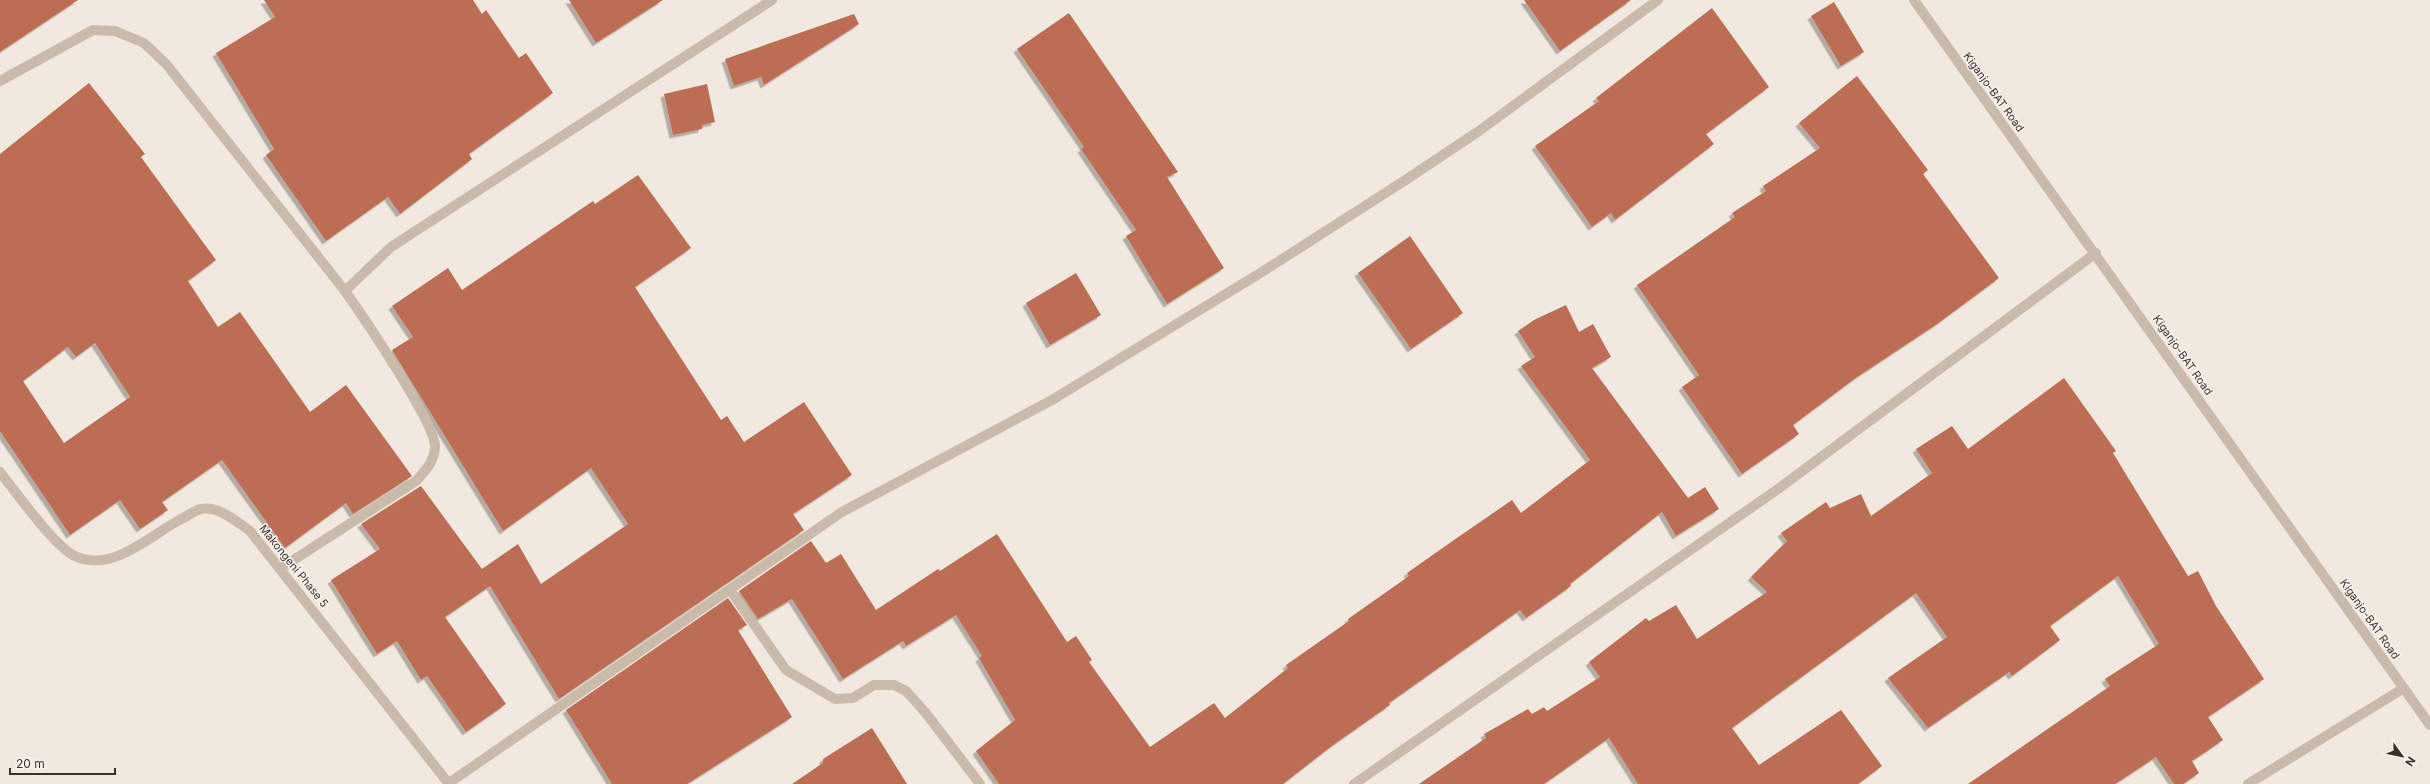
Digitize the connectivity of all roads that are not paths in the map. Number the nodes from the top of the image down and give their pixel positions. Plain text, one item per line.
1 (772, 0) edge
2 (1658, 0) edge
3 (1914, 0) edge
4 (0, 82) edge
5 (2096, 253) junction
6 (345, 290) junction
7 (0, 472) edge
8 (281, 568) junction
9 (730, 590) junction
10 (2404, 688) junction
11 (2430, 725) edge
12 (449, 784) edge
13 (980, 784) edge
14 (1354, 784) edge
15 (2248, 784) edge

1 - 6 street
2 - 9 street
3 - 5 street, Kiganjo-BAT Road
4 - 6 street
5 - 10 street, Kiganjo-BAT Road
5 - 14 street
6 - 8 street
7 - 8 street, Makongeni Phase 5
8 - 12 street, Makongeni Phase 5
9 - 12 street
9 - 13 street
10 - 11 street, Kiganjo-BAT Road
10 - 15 street

